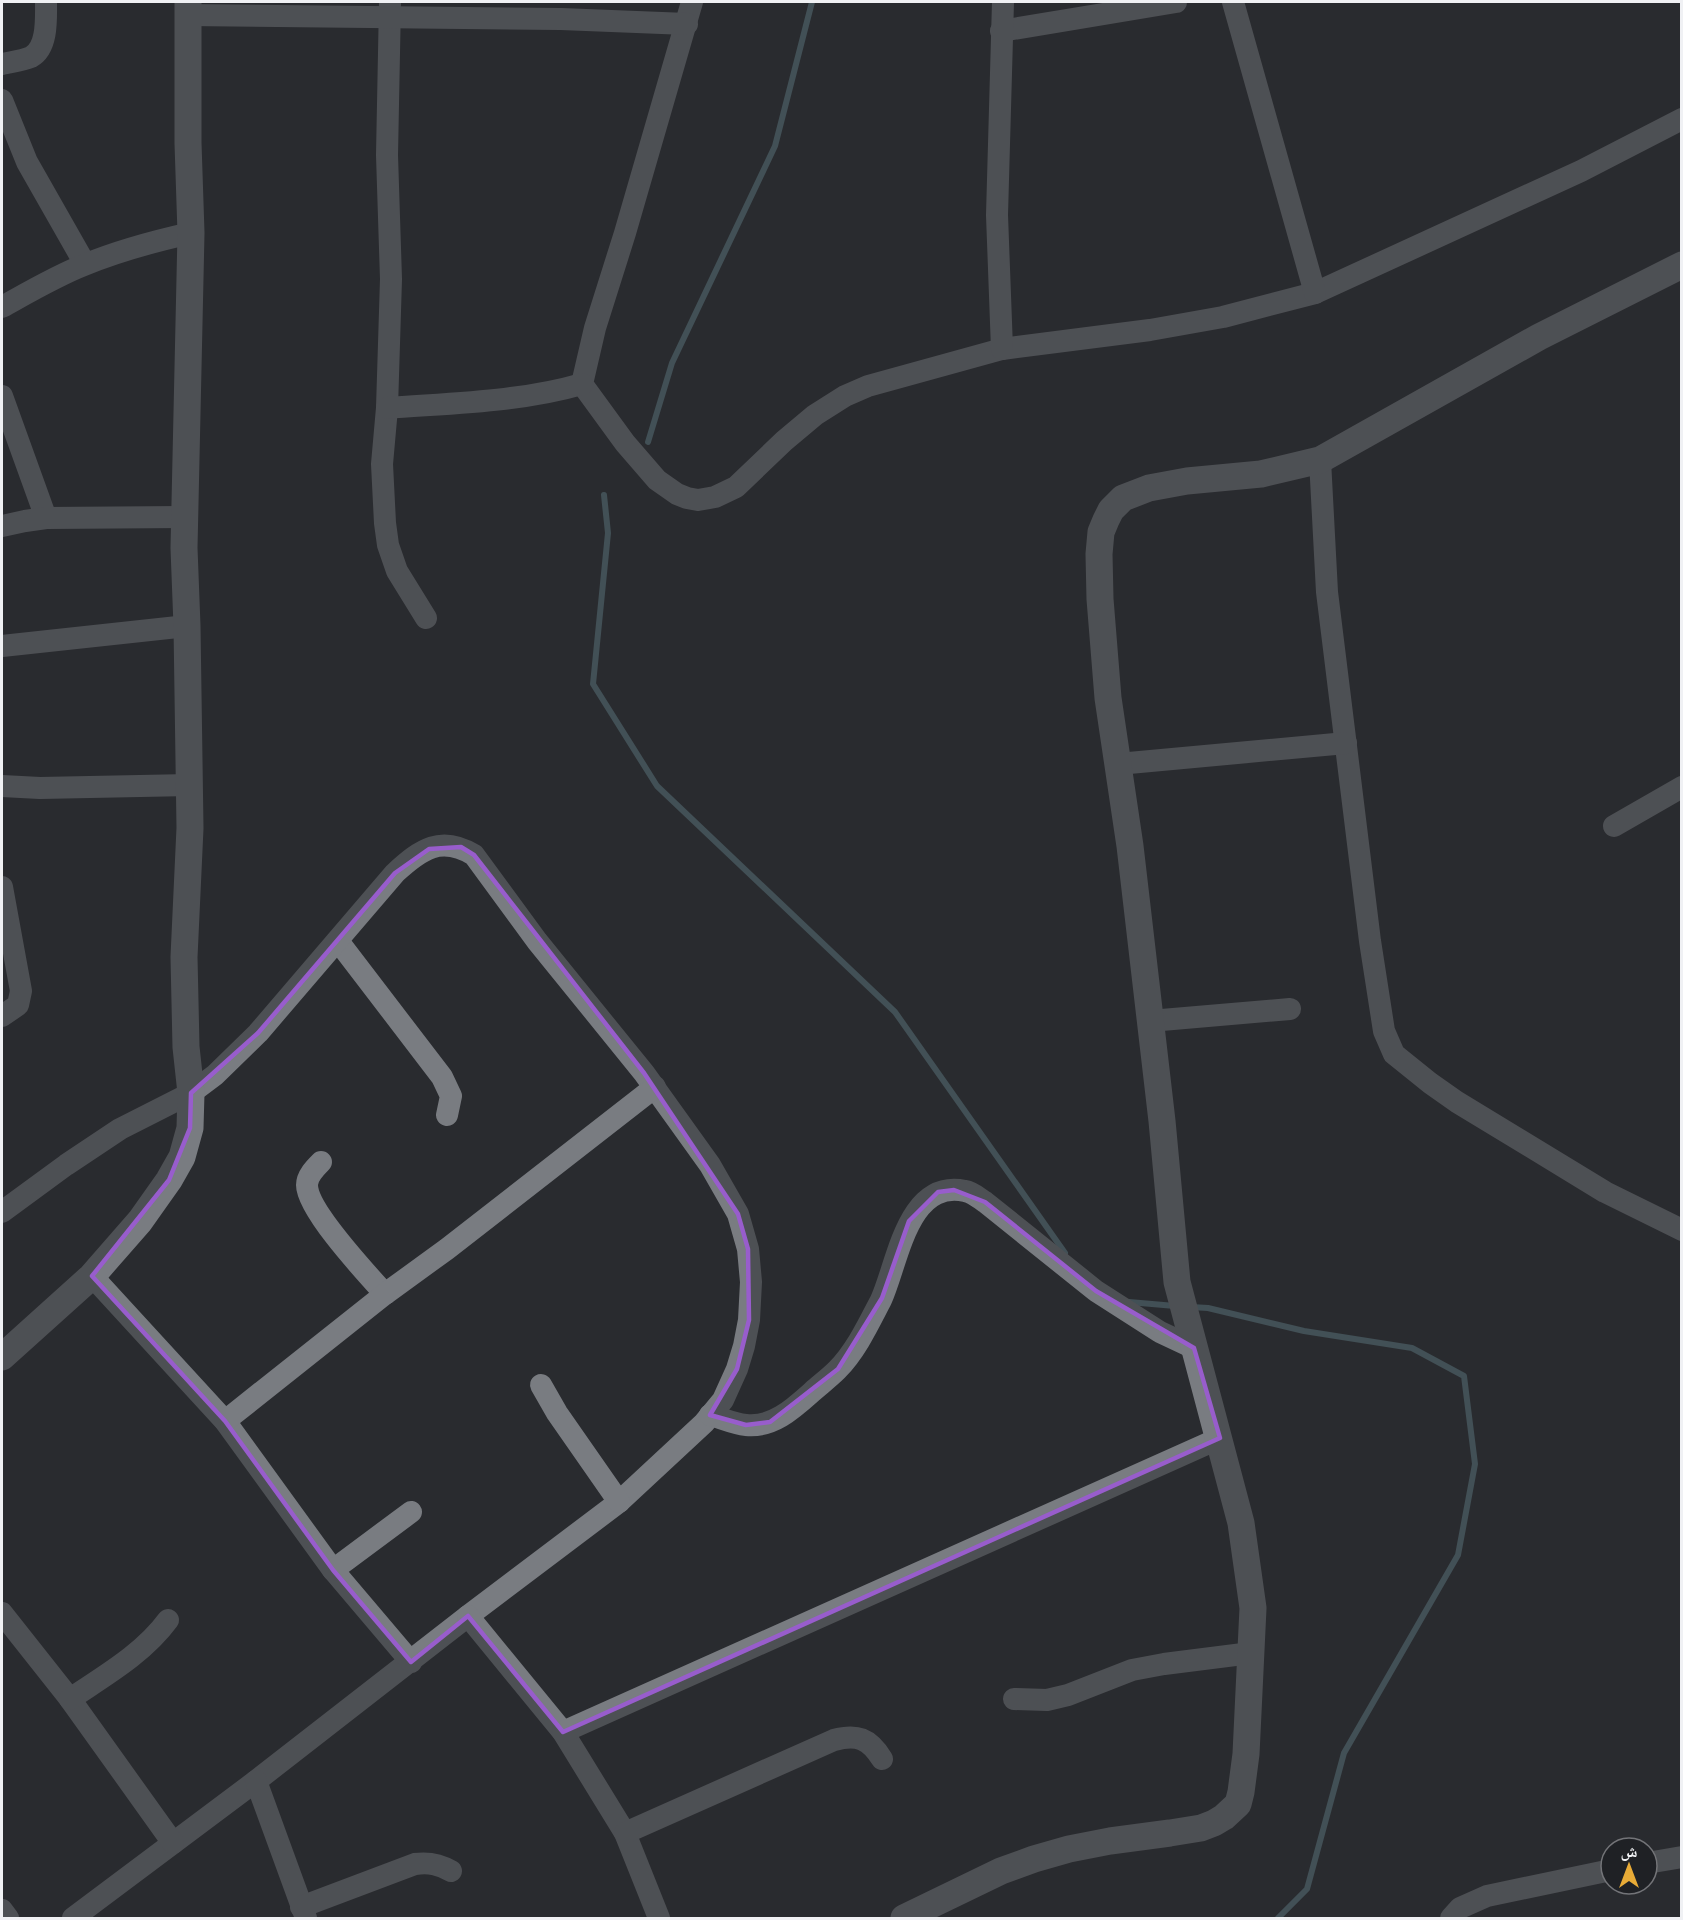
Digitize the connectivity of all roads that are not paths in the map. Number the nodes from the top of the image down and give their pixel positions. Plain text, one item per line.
1 (46, 2) edge
2 (692, 2) edge
3 (1003, 2) edge
4 (1176, 2) edge
5 (1233, 2) edge
6 (188, 8) edge
7 (390, 10) edge
8 (687, 24) junction
9 (1001, 31) junction
10 (2, 64) edge
11 (2, 100) edge
12 (1682, 119) edge
13 (191, 233) junction
14 (85, 264) junction
15 (1682, 265) edge
16 (1315, 293) junction
17 (2, 307) edge
18 (1002, 349) junction
19 (582, 384) junction
20 (2, 396) edge
21 (387, 408) junction
22 (1320, 460) junction
23 (184, 517) junction
24 (46, 518) junction
25 (2, 526) edge
26 (426, 618) dead end
27 (187, 626) junction
28 (2, 646) edge
29 (1346, 743) junction
30 (1118, 764) junction
31 (190, 785) junction
32 (2, 786) edge
33 (1682, 787) edge
34 (1614, 826) dead end
35 (2, 886) edge
36 (338, 940) junction
37 (1290, 1010) dead end
38 (2, 1016) edge
39 (1150, 1021) junction
40 (655, 1087) junction
41 (191, 1093) junction
42 (447, 1115) dead end
43 (321, 1162) dead end
44 (2, 1209) edge
45 (1682, 1230) edge
46 (92, 1276) junction
47 (385, 1294) junction
48 (1194, 1348) junction
49 (2, 1357) edge
50 (540, 1385) dead end
51 (710, 1415) junction
52 (225, 1421) junction
53 (1220, 1438) junction
54 (619, 1502) junction
55 (411, 1512) dead end
56 (333, 1570) junction
57 (2, 1613) edge
58 (468, 1616) junction
59 (168, 1620) dead end
60 (1251, 1653) junction
61 (411, 1662) junction
62 (70, 1699) junction
63 (1014, 1699) dead end
64 (563, 1732) junction
65 (882, 1759) dead end
66 (256, 1781) junction
67 (625, 1833) junction
68 (173, 1843) junction
69 (1682, 1857) edge
70 (1659, 1861) edge
71 (452, 1871) dead end
72 (1599, 1873) edge
73 (2, 1910) edge
74 (303, 1913) edge
75 (8, 1918) edge
76 (73, 1918) edge
77 (659, 1918) edge
78 (904, 1918) edge
79 (1451, 1918) edge

1 - 10 street
2 - 8 street
3 - 9 street
4 - 9 street
5 - 16 street
6 - 7 street
6 - 13 street
7 - 8 street
7 - 21 street
8 - 19 street
9 - 18 street
11 - 14 street
12 - 16 street
13 - 14 street
13 - 23 street
14 - 17 street
15 - 22 street
16 - 18 street
18 - 19 street
19 - 21 street
20 - 24 street
21 - 26 street
22 - 29 street
22 - 30 street
23 - 24 street
23 - 27 street
24 - 25 street
27 - 28 street
27 - 31 street
29 - 30 street
29 - 45 street
30 - 39 street
31 - 32 street
31 - 41 street
33 - 34 street
35 - 38 street
36 - 40 street
36 - 41 street
36 - 42 street
37 - 39 street
39 - 48 street
40 - 47 street
40 - 51 street
41 - 44 street
41 - 46 street
43 - 47 street
46 - 49 street
46 - 52 street
47 - 52 street
48 - 51 street
48 - 53 street
50 - 54 street
51 - 54 street
52 - 56 street
53 - 60 street
53 - 64 street
54 - 58 street
55 - 56 street
56 - 61 street
57 - 62 street
58 - 61 street
58 - 64 street
59 - 62 street
60 - 63 street
60 - 78 street
61 - 66 street
62 - 68 street
64 - 67 street
65 - 67 street
66 - 68 street
66 - 74 street
67 - 77 street
68 - 76 street
69 - 70 street
71 - 74 street
72 - 79 street
73 - 75 street

